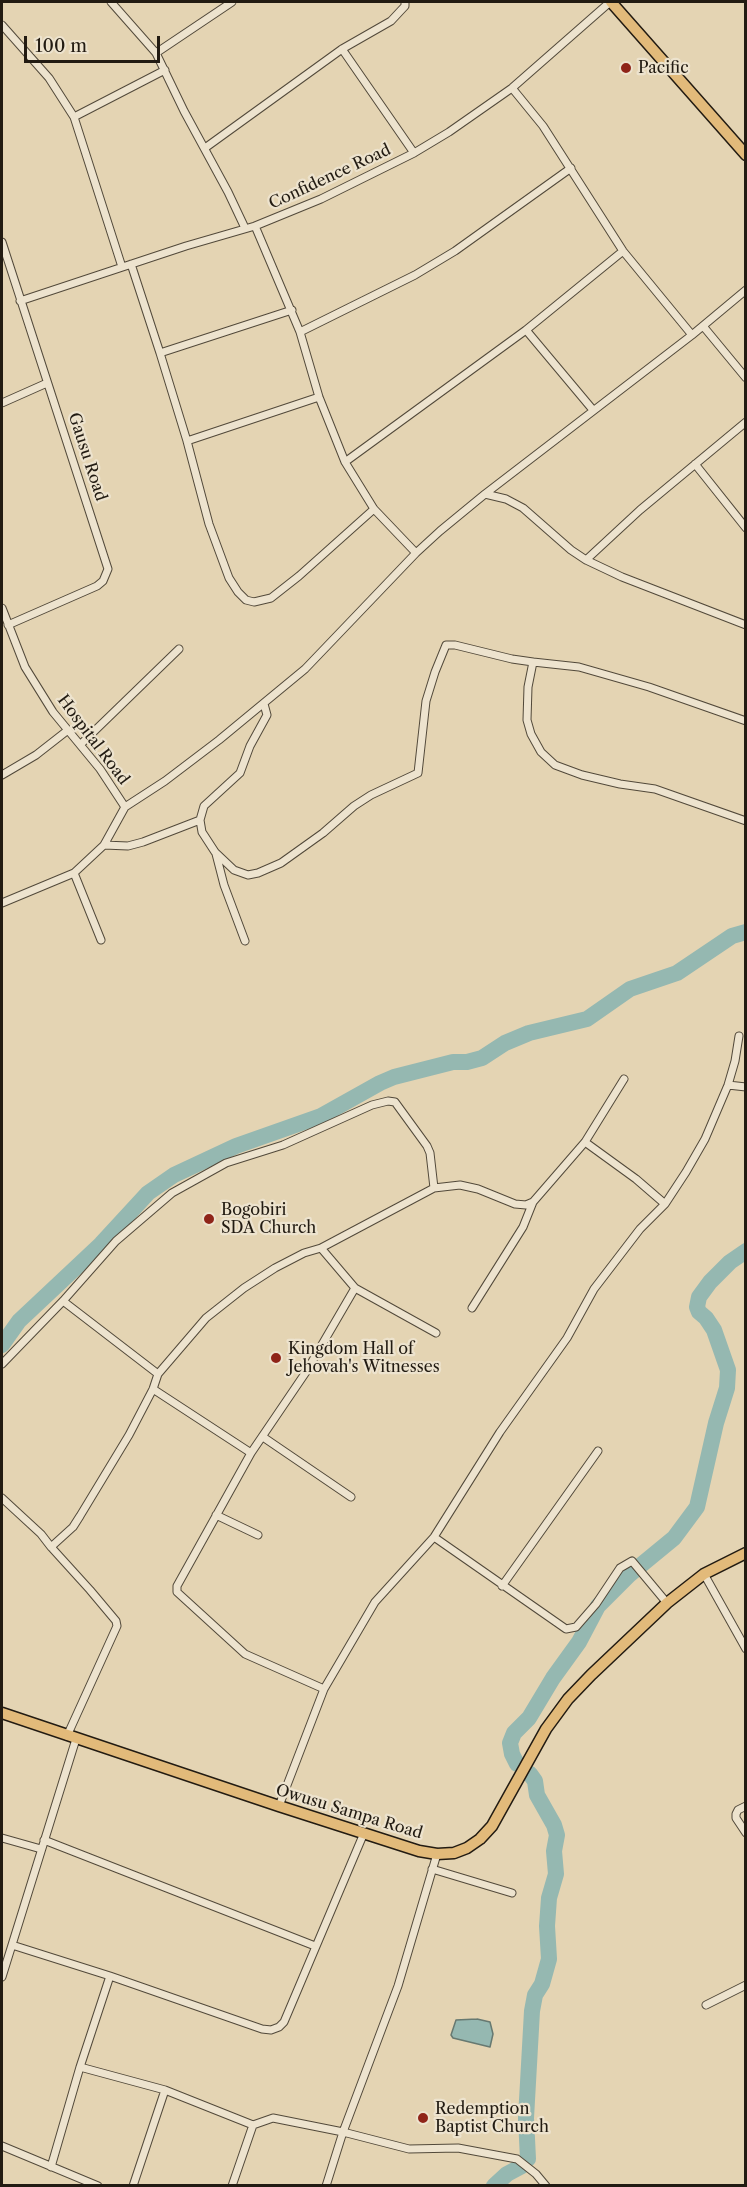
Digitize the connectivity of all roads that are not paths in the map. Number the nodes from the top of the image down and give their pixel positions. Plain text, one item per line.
1 (111, 2) edge
2 (232, 2) edge
3 (405, 2) edge
4 (611, 2) edge
5 (2, 25) edge
6 (342, 50) junction
7 (156, 53) junction
8 (165, 70) junction
9 (512, 88) junction
10 (74, 117) junction
11 (205, 148) junction
12 (414, 153) junction
13 (746, 155) edge
14 (571, 168) junction
15 (255, 226) junction
16 (244, 228) junction
17 (2, 242) edge
18 (623, 250) junction
19 (131, 264) junction
20 (122, 267) junction
21 (746, 290) edge
22 (20, 301) junction
23 (292, 310) junction
24 (703, 326) junction
25 (526, 330) junction
26 (300, 333) junction
27 (692, 335) junction
28 (160, 353) junction
29 (746, 378) edge
30 (47, 383) junction
31 (319, 397) junction
32 (2, 403) edge
33 (593, 410) junction
34 (746, 422) edge
35 (187, 441) junction
36 (345, 462) junction
37 (695, 464) junction
38 (485, 494) junction
39 (374, 509) junction
40 (746, 528) edge
41 (416, 553) junction
42 (586, 560) junction
43 (2, 608) edge
44 (8, 625) junction
45 (746, 625) edge
46 (179, 649) dead end
47 (532, 662) junction
48 (264, 704) junction
49 (746, 721) edge
50 (68, 730) junction
51 (81, 744) junction
52 (2, 775) edge
53 (125, 807) junction
54 (200, 820) junction
55 (746, 821) edge
56 (104, 845) junction
57 (215, 852) junction
58 (75, 873) junction
59 (2, 903) edge
60 (102, 940) dead end
61 (245, 941) dead end
62 (739, 1036) dead end
63 (624, 1079) dead end
64 (728, 1085) junction
65 (746, 1088) edge
66 (585, 1142) junction
67 (434, 1188) junction
68 (532, 1202) junction
69 (665, 1204) junction
70 (321, 1248) junction
71 (356, 1288) junction
72 (63, 1300) junction
73 (472, 1308) dead end
74 (436, 1333) dead end
75 (2, 1364) edge
76 (158, 1374) junction
77 (153, 1389) junction
78 (263, 1437) junction
79 (598, 1451) dead end
80 (251, 1453) junction
81 (351, 1497) dead end
82 (2, 1498) edge
83 (216, 1515) junction
84 (258, 1535) dead end
85 (434, 1537) junction
86 (51, 1547) junction
87 (746, 1553) edge
88 (704, 1574) junction
89 (502, 1586) junction
90 (667, 1603) junction
91 (746, 1649) edge
92 (324, 1689) junction
93 (2, 1713) edge
94 (72, 1738) junction
95 (279, 1806) junction
96 (746, 1806) edge
97 (364, 1833) junction
98 (746, 1833) edge
99 (2, 1838) edge
100 (44, 1840) junction
101 (42, 1849) junction
102 (437, 1854) junction
103 (432, 1869) junction
104 (512, 1893) dead end
105 (12, 1945) junction
106 (315, 1946) junction
107 (110, 1976) junction
108 (2, 1977) edge
109 (746, 1985) edge
110 (706, 2005) dead end
111 (80, 2067) junction
112 (165, 2090) junction
113 (253, 2125) junction
114 (343, 2132) junction
115 (2, 2146) edge
116 (51, 2167) junction
117 (98, 2186) edge
118 (133, 2186) edge
119 (232, 2186) edge
120 (326, 2186) edge
121 (546, 2186) edge

1 - 7 street
2 - 7 street
3 - 6 street
4 - 9 street, Confidence Road
4 - 13 main road
5 - 10 street
6 - 11 street
6 - 12 street
7 - 8 street
8 - 10 street
8 - 11 street
9 - 12 street, Confidence Road
9 - 14 street
10 - 20 street
11 - 16 street
12 - 15 street, Confidence Road
14 - 18 street
14 - 26 street
15 - 16 street, Confidence Road
15 - 23 street
16 - 19 street, Confidence Road
17 - 22 street, Gausu Road
18 - 25 street
18 - 27 street
19 - 20 street, Confidence Road
19 - 28 street
20 - 22 street, Confidence Road
21 - 24 street
22 - 30 street, Gausu Road
23 - 26 street
23 - 28 street
24 - 27 street
24 - 29 street
25 - 33 street
25 - 36 street
26 - 31 street
27 - 33 street
28 - 35 street
30 - 32 street
30 - 44 street, Gausu Road
31 - 35 street
31 - 36 street
33 - 38 street
34 - 37 street
35 - 39 street
36 - 39 street
37 - 40 street
37 - 42 street
38 - 41 street
38 - 42 street
39 - 41 street
41 - 48 street
42 - 45 street
43 - 44 street, Hospital Road
44 - 50 street, Hospital Road
46 - 51 street
47 - 49 street
47 - 55 street
47 - 57 street
48 - 53 street
48 - 54 street
50 - 51 street, Hospital Road
50 - 52 street
51 - 53 street, Hospital Road
53 - 56 street, Hospital Road
54 - 56 street
54 - 57 street
56 - 58 street, Hospital Road
57 - 61 street
58 - 59 street, Hospital Road
58 - 60 street
62 - 64 street
63 - 66 street
64 - 65 street
64 - 69 street
66 - 68 street
66 - 69 street
67 - 68 street
67 - 70 street
67 - 72 street
68 - 73 street
69 - 85 street
70 - 71 street
70 - 76 street
71 - 74 street
71 - 78 street
72 - 75 street
72 - 76 street
76 - 77 street
77 - 80 street
77 - 86 street
78 - 80 street
78 - 81 street
79 - 89 street
80 - 83 street
82 - 86 street
83 - 84 street
83 - 92 street
85 - 89 street
85 - 92 street
86 - 94 street
87 - 88 main road, Owusu Sampa Road
88 - 90 main road, Owusu Sampa Road
88 - 91 street
89 - 90 street
90 - 102 main road, Owusu Sampa Road
92 - 95 street
93 - 94 main road, Owusu Sampa Road
94 - 95 main road, Owusu Sampa Road
94 - 100 street
95 - 97 main road, Owusu Sampa Road
96 - 98 street
97 - 102 main road, Owusu Sampa Road
97 - 106 street
99 - 101 street
100 - 101 street
100 - 106 street
101 - 105 street
102 - 103 street
103 - 104 street
103 - 114 street
105 - 107 street
105 - 108 street
106 - 107 street
107 - 111 street
109 - 110 street
111 - 112 street
111 - 116 street
112 - 113 street
112 - 118 street
113 - 114 street
113 - 119 street
114 - 120 street
114 - 121 street
115 - 116 street
116 - 117 street

